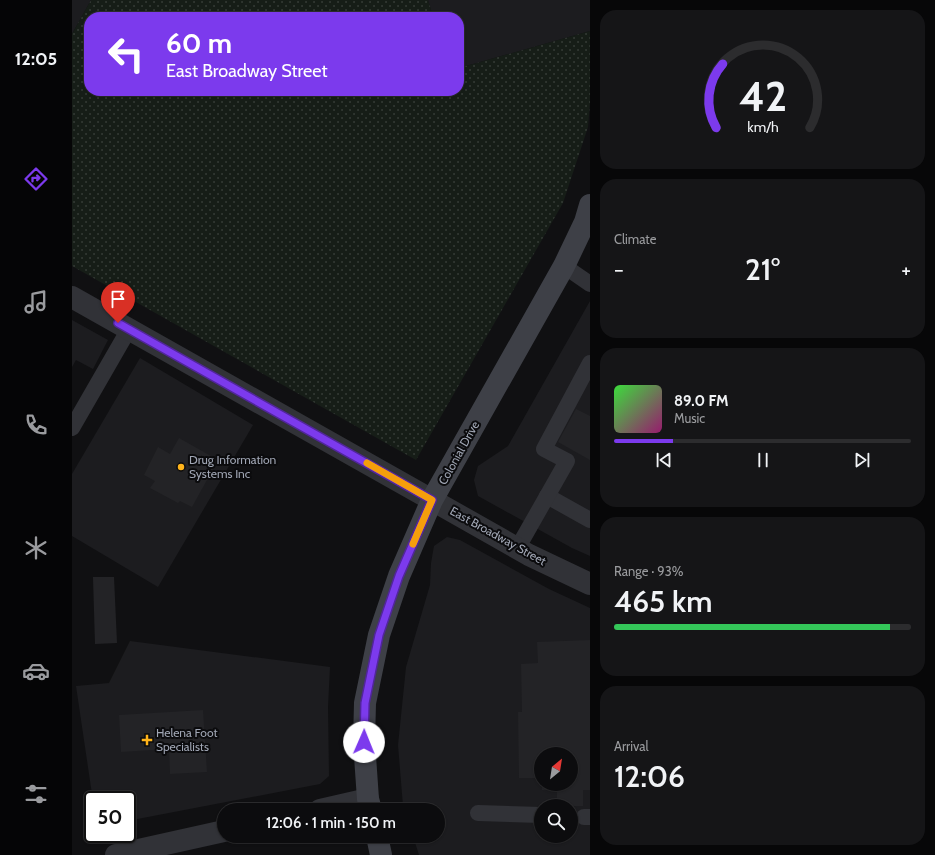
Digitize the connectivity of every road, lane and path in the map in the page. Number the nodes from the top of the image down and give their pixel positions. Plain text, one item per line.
1 (590, 205) edge
2 (564, 266) junction
3 (590, 284) edge
4 (72, 297) edge
5 (129, 329) junction
6 (590, 363) edge
7 (72, 428) edge
8 (547, 496) junction
9 (432, 500) junction
10 (590, 520) edge
11 (518, 548) junction
12 (590, 584) edge
13 (370, 803) edge
14 (478, 814) dead end
15 (534, 815) edge
16 (217, 833) edge
17 (378, 843) edge
18 (116, 855) edge
19 (381, 855) edge

1 - 2 main road, Colonial Drive
2 - 3 lane
2 - 9 main road, Colonial Drive
4 - 5 street, East Broadway Street
5 - 7 lane
5 - 9 street, East Broadway Street
6 - 8 lane
8 - 10 lane
8 - 11 lane
9 - 11 street, East Broadway Street
9 - 13 main road, Colonial Drive
11 - 12 street, East Broadway Street
14 - 15 lane
16 - 18 street
17 - 19 main road

